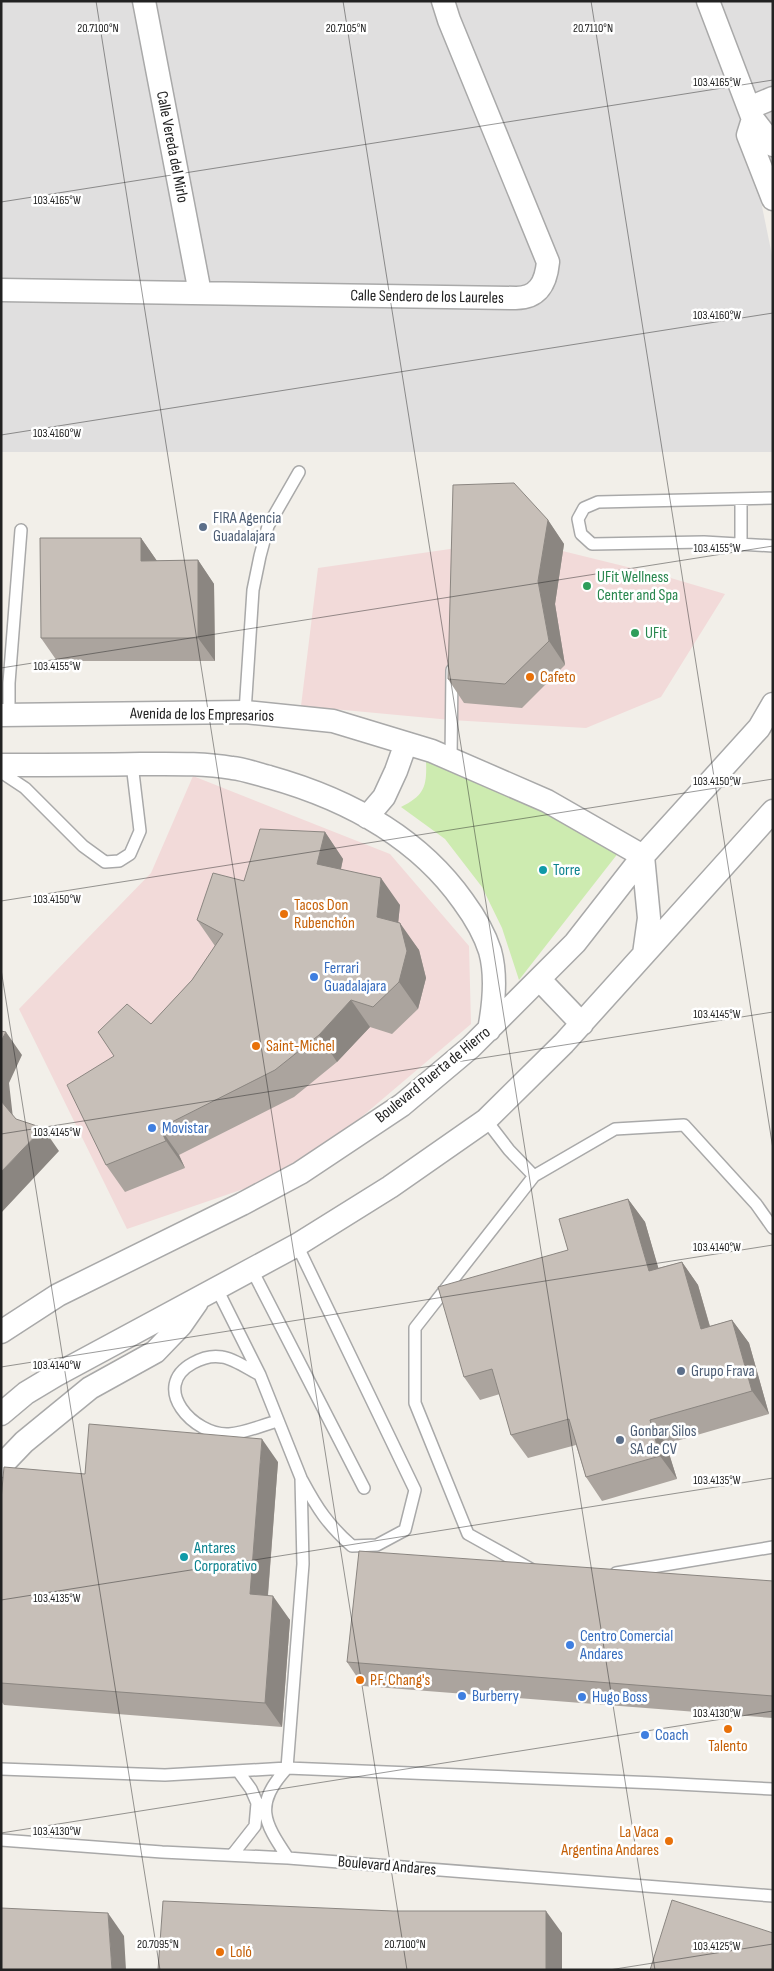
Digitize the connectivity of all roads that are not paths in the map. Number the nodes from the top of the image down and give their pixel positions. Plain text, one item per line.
1 (144, 1) edge
2 (443, 1) edge
3 (708, 1) edge
4 (773, 98) edge
5 (751, 114) junction
6 (773, 145) edge
7 (773, 199) edge
8 (1, 290) edge
9 (200, 293) junction
10 (299, 472) dead end
11 (741, 498) junction
12 (773, 498) edge
13 (21, 530) dead end
14 (741, 545) junction
15 (773, 546) edge
16 (453, 654) edge
17 (773, 704) edge
18 (245, 712) junction
19 (5, 715) edge
20 (406, 742) junction
21 (450, 759) junction
22 (132, 764) junction
23 (1, 765) edge
24 (1, 772) edge
25 (773, 811) edge
26 (367, 817) junction
27 (643, 856) junction
28 (644, 954) junction
29 (540, 980) junction
30 (582, 1024) junction
31 (489, 1030) junction
32 (486, 1120) junction
33 (534, 1176) junction
34 (773, 1228) edge
35 (297, 1246) junction
36 (252, 1270) junction
37 (209, 1293) junction
38 (1, 1332) edge
39 (260, 1375) junction
40 (1, 1414) edge
41 (278, 1422) junction
42 (1, 1466) edge
43 (301, 1478) junction
44 (364, 1488) dead end
45 (773, 1547) edge
46 (608, 1574) edge
47 (544, 1576) edge
48 (287, 1768) junction
49 (1, 1769) edge
50 (238, 1771) junction
51 (773, 1789) edge
52 (1, 1840) edge
53 (233, 1854) junction
54 (288, 1858) junction
55 (773, 1896) edge

1 - 9 street, Calle Vereda del Mirlo
2 - 9 street, Calle Sendero de los Laureles
3 - 5 street
4 - 5 street
5 - 6 street
5 - 7 street
8 - 9 street, Calle Sendero de los Laureles
10 - 18 lane
11 - 12 lane
11 - 14 lane
11 - 14 lane
13 - 19 lane
14 - 15 lane
16 - 21 lane
17 - 27 street, Boulevard Puerta de Hierro
18 - 19 street, Avenida de los Empresarios
18 - 20 street, Avenida de los Empresarios
20 - 21 street, Avenida de los Empresarios
20 - 26 street
21 - 27 street, Avenida de los Empresarios
22 - 23 street
22 - 24 lane
22 - 26 street
25 - 28 street
26 - 31 street
27 - 28 street
27 - 29 street, Boulevard Puerta de Hierro
28 - 30 street
29 - 30 street
29 - 31 street, Boulevard Puerta de Hierro
30 - 32 street
31 - 38 street, Boulevard Puerta de Hierro
32 - 33 lane
32 - 35 street
33 - 34 lane
33 - 47 lane
35 - 36 street
35 - 43 lane
36 - 37 street
36 - 44 lane
37 - 39 lane
37 - 40 street
37 - 42 street
39 - 41 lane
39 - 41 lane
41 - 43 lane
43 - 48 lane
45 - 46 lane
48 - 50 lane
48 - 51 lane
48 - 54 lane
49 - 50 lane
50 - 53 lane
52 - 53 lane, Boulevard Andares
53 - 54 lane, Boulevard Andares
54 - 55 lane, Boulevard Andares

